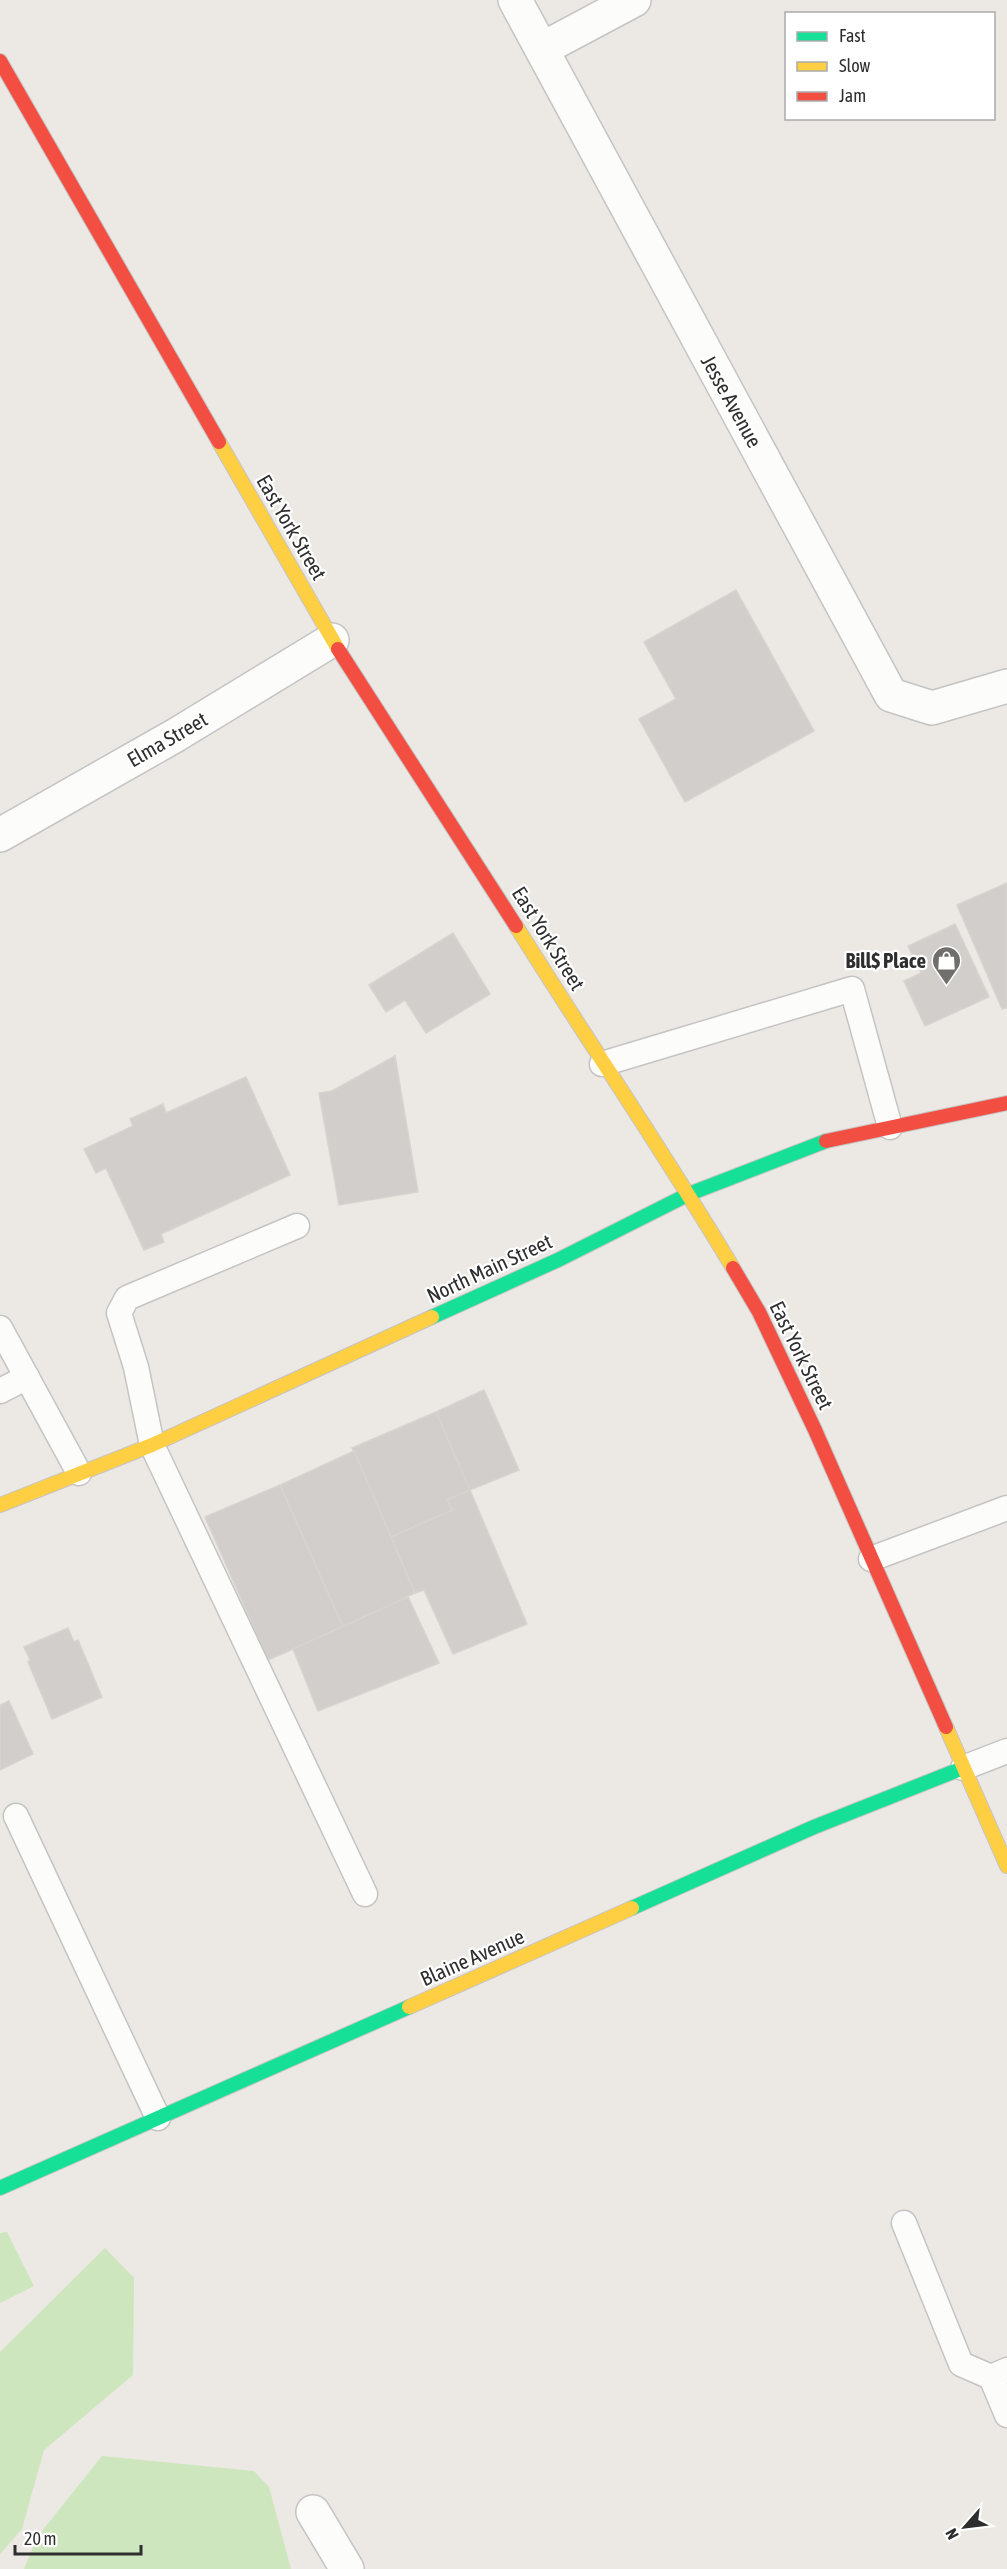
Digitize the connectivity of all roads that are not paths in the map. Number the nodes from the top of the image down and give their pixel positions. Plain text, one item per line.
1 (515, 0) edge
2 (634, 0) edge
3 (542, 49) junction
4 (0, 61) edge
5 (332, 640) junction
6 (1007, 686) edge
7 (0, 835) edge
8 (602, 1064) junction
9 (1007, 1103) edge
10 (890, 1127) junction
11 (689, 1194) junction
12 (297, 1226) dead end
13 (0, 1328) edge
14 (27, 1377) junction
15 (0, 1391) edge
16 (153, 1445) junction
17 (79, 1473) junction
18 (0, 1505) edge
19 (1007, 1508) edge
20 (871, 1559) junction
21 (1007, 1751) edge
22 (963, 1768) junction
23 (16, 1816) dead end
24 (1007, 1866) edge
25 (365, 1894) dead end
26 (158, 2118) junction
27 (0, 2188) edge
28 (904, 2223) dead end
29 (999, 2373) edge
30 (1007, 2415) edge
31 (313, 2512) dead end
32 (347, 2569) edge

1 - 3 street, Jesse Avenue
2 - 3 street
3 - 6 street, Jesse Avenue
4 - 5 street, East York Street
5 - 7 street, Elma Street
5 - 8 street, East York Street
8 - 10 lane
8 - 11 street, East York Street
9 - 10 street, North Main Street
10 - 11 street, North Main Street
11 - 16 street, North Main Street
11 - 20 street, East York Street
12 - 16 lane
13 - 14 lane
14 - 15 lane
14 - 17 lane
16 - 17 street, North Main Street
16 - 25 lane
17 - 18 street, North Main Street
19 - 20 lane
20 - 22 street, East York Street
21 - 22 lane
22 - 24 street, East York Street
22 - 26 street, Blaine Avenue
23 - 26 lane
26 - 27 street, Blaine Avenue
28 - 29 lane
29 - 30 lane
31 - 32 street

